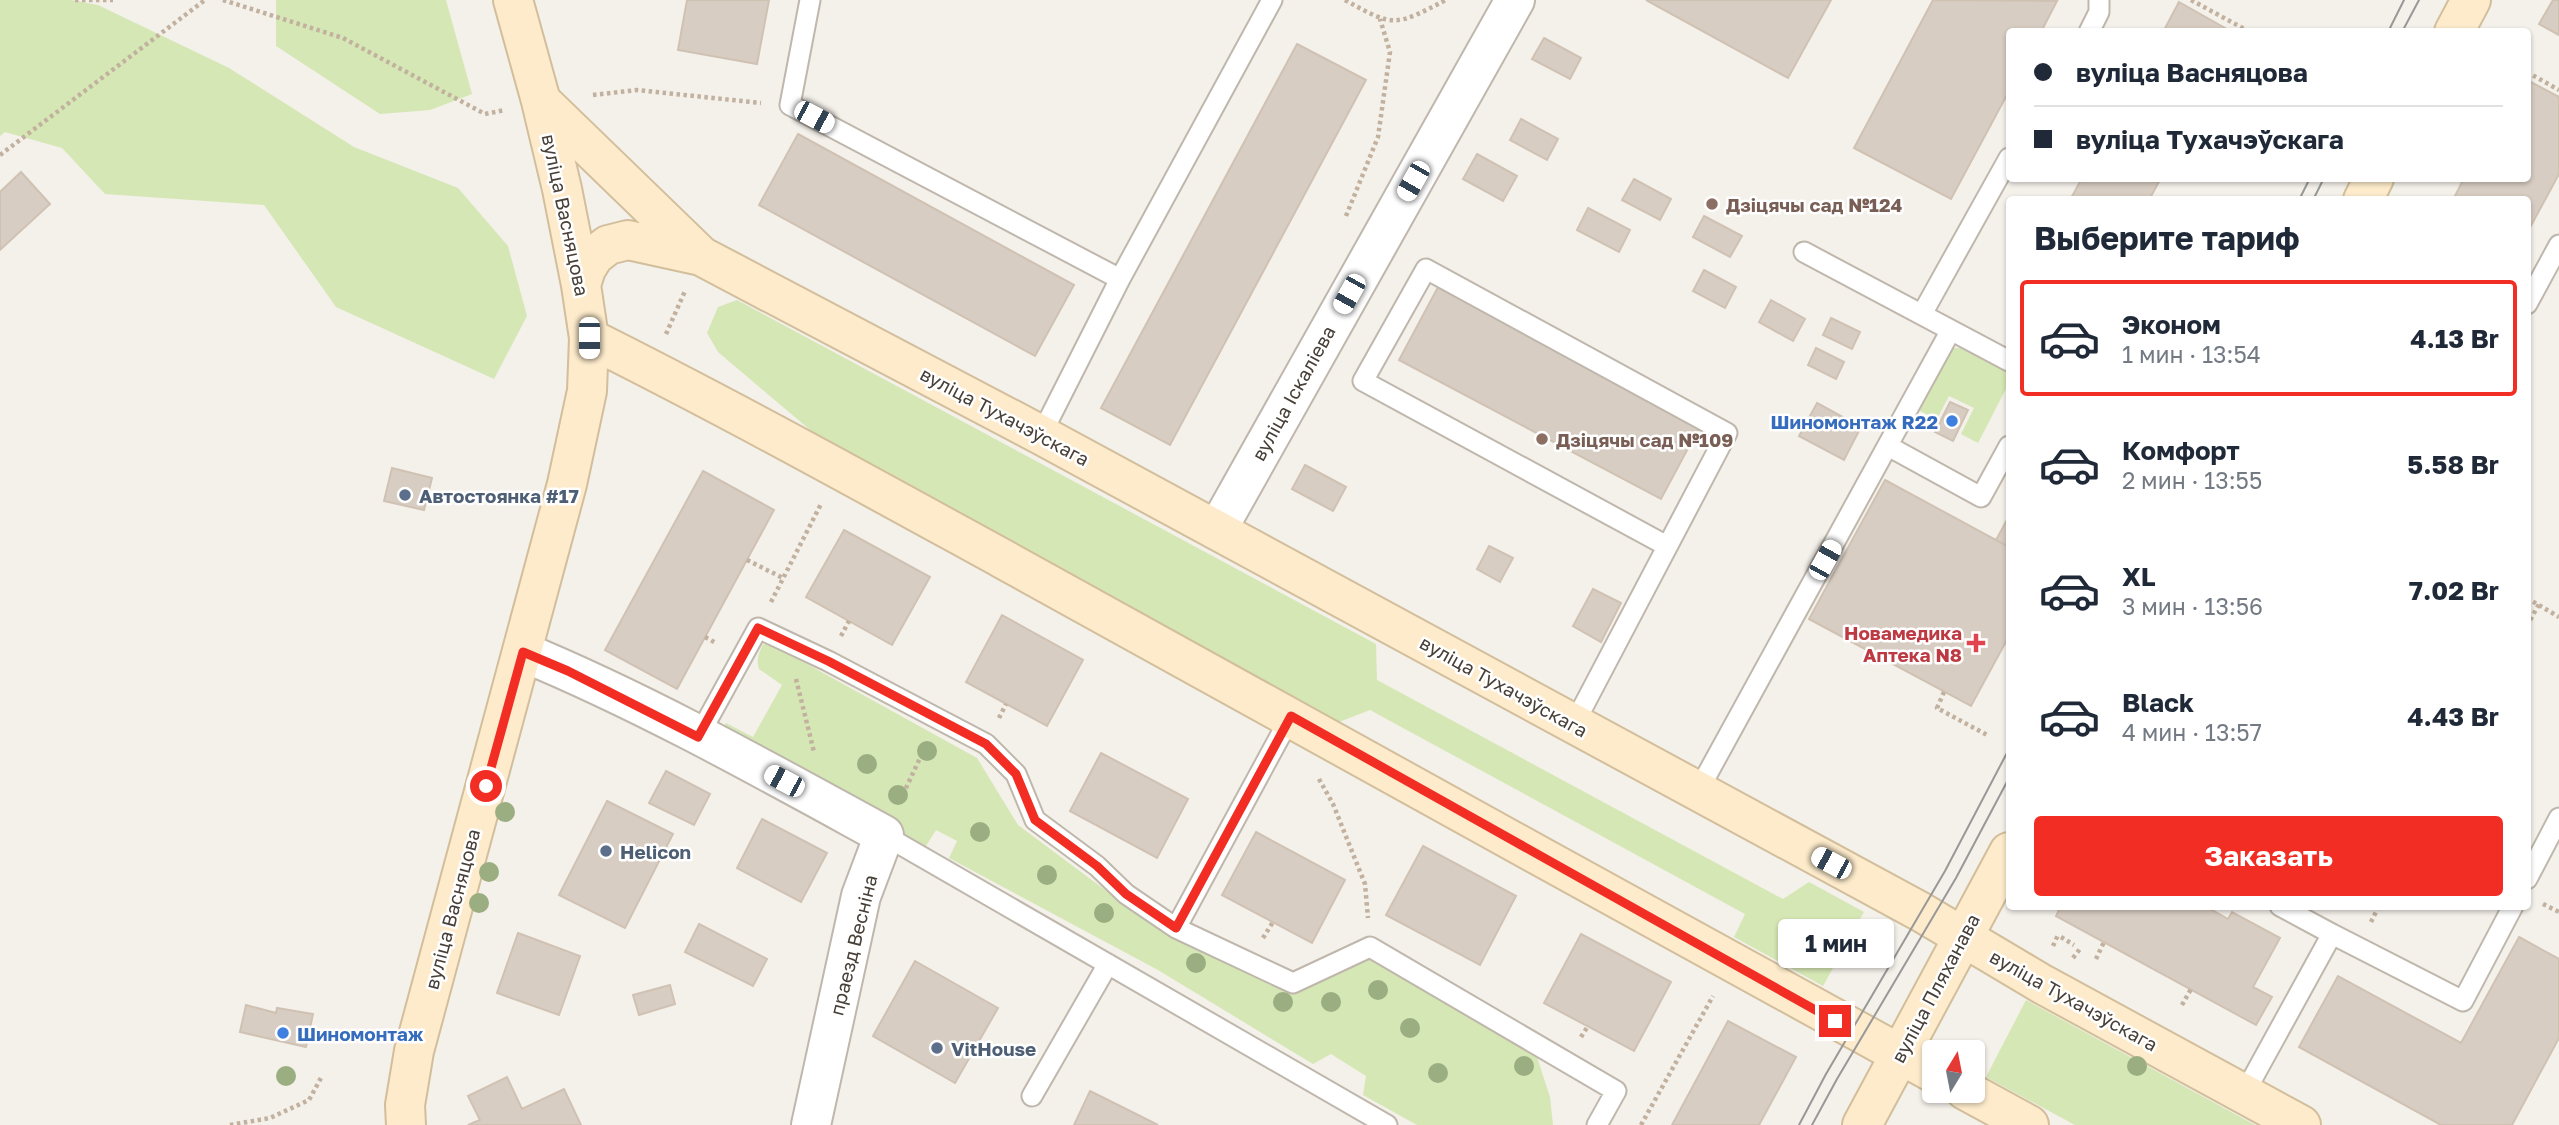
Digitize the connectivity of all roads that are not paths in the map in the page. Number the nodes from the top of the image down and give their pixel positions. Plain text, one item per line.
1 (513, 0) edge
2 (810, 0) edge
3 (1272, 0) edge
4 (1515, 0) edge
5 (2099, 0) edge
6 (2471, 0) edge
7 (2091, 28) edge
8 (2456, 28) edge
9 (541, 101) junction
10 (2006, 163) edge
11 (2559, 245) edge
12 (1804, 252) dead end
13 (701, 256) junction
14 (1120, 279) junction
15 (581, 285) junction
16 (2531, 297) edge
17 (1922, 314) junction
18 (1951, 330) junction
19 (589, 338) junction
20 (2006, 359) edge
21 (1041, 435) junction
22 (1888, 446) junction
23 (2006, 452) edge
24 (1217, 530) junction
25 (1667, 546) junction
26 (523, 652) junction
27 (1291, 716) junction
28 (1574, 724) junction
29 (698, 737) junction
30 (1698, 791) junction
31 (2559, 818) edge
32 (884, 835) junction
33 (2006, 858) edge
34 (2531, 871) edge
35 (2287, 910) edge
36 (2511, 910) edge
37 (1176, 928) junction
38 (2332, 934) junction
39 (1963, 937) junction
40 (1108, 964) junction
41 (1900, 1055) junction
42 (1922, 1067) edge
43 (2244, 1094) junction
44 (1032, 1096) dead end
45 (1985, 1101) edge
46 (406, 1125) edge
47 (811, 1125) edge
48 (1387, 1125) edge
49 (1597, 1125) edge
50 (1862, 1125) edge
51 (2029, 1125) edge
52 (2301, 1125) edge

1 - 9 street, вуліца Васняцова
2 - 14 lane
3 - 14 lane
4 - 24 street, вуліца Іскаліева
5 - 7 lane
6 - 8 street
9 - 13 street, вуліца Тухачэўскага
9 - 15 street, вуліца Васняцова
10 - 17 lane
11 - 16 lane
12 - 17 lane
13 - 15 street, вуліца Тухачэўскага
13 - 21 street, вуліца Тухачэўскага
14 - 21 lane
15 - 19 street, вуліца Васняцова
17 - 18 lane
18 - 20 lane
18 - 22 lane
19 - 26 street, вуліца Васняцова
19 - 27 street
21 - 24 street, вуліца Тухачэўскага
22 - 23 lane
22 - 30 lane
24 - 28 street, вуліца Тухачэўскага
25 - 25 lane
25 - 28 lane
26 - 29 street
26 - 46 street, вуліца Васняцова
27 - 37 lane
27 - 41 street
28 - 30 street, вуліца Тухачэўскага
29 - 32 street
29 - 37 lane
30 - 39 street, вуліца Тухачэўскага
31 - 34 lane
32 - 40 lane
32 - 47 street, праезд Весніна
33 - 39 street, вуліца Пляханава
35 - 38 lane
36 - 38 lane
37 - 49 lane
38 - 43 lane
39 - 41 street, вуліца Пляханава
39 - 43 street, вуліца Тухачэўскага
40 - 44 lane
40 - 48 lane
41 - 42 street
41 - 50 street, вуліца Пляханава
43 - 52 street, вуліца Тухачэўскага
45 - 51 street

